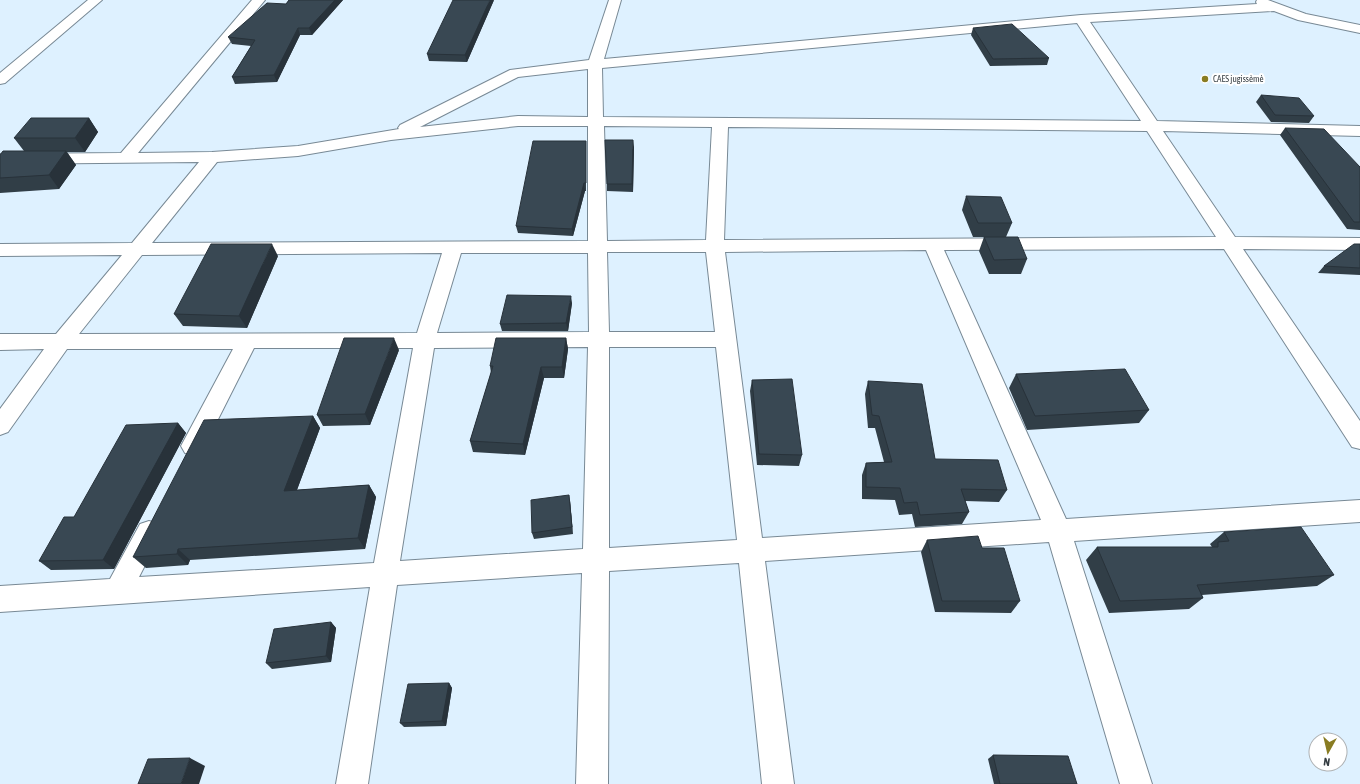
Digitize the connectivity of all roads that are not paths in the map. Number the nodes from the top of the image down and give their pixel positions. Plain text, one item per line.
1 (96, 0) edge
2 (260, 0) edge
3 (615, 0) edge
4 (1259, 0) edge
5 (1275, 6) junction
6 (1081, 19) junction
7 (1357, 30) edge
8 (595, 64) junction
9 (0, 80) edge
10 (596, 122) junction
11 (720, 122) junction
12 (1152, 126) junction
13 (1360, 131) edge
14 (392, 135) junction
15 (212, 157) junction
16 (125, 158) junction
17 (0, 159) edge
18 (1229, 243) junction
19 (1360, 244) edge
20 (933, 245) junction
21 (453, 247) junction
22 (597, 247) junction
23 (715, 247) junction
24 (0, 250) edge
25 (136, 250) junction
26 (726, 339) junction
27 (424, 340) junction
28 (599, 340) junction
29 (0, 342) edge
30 (62, 342) junction
31 (248, 342) junction
32 (0, 426) edge
33 (1360, 440) edge
34 (183, 466) edge
35 (1360, 511) edge
36 (158, 515) edge
37 (1058, 530) junction
38 (751, 550) junction
39 (595, 560) junction
40 (384, 574) junction
41 (118, 591) junction
42 (0, 599) edge
43 (352, 784) edge
44 (592, 784) edge
45 (778, 784) edge
46 (1136, 784) edge

1 - 9 street
2 - 16 street
3 - 8 street
4 - 5 street
5 - 6 street
5 - 7 street
6 - 8 street
6 - 12 street
8 - 10 street
8 - 14 street
10 - 11 street
10 - 14 street
10 - 22 street
11 - 12 street
11 - 23 street
12 - 13 street
12 - 18 street
14 - 15 street
15 - 16 street
15 - 25 street
16 - 17 street
18 - 19 street
18 - 20 street
18 - 33 street
20 - 23 street
20 - 37 street
21 - 22 street
21 - 25 street
21 - 27 street
22 - 23 street
22 - 28 street
23 - 26 street
24 - 25 street
25 - 30 street
26 - 28 street
26 - 38 street
27 - 28 street
27 - 31 street
27 - 40 street
28 - 39 street
29 - 30 street
30 - 31 street
30 - 32 street
31 - 34 street
35 - 37 street
36 - 41 street
37 - 38 street
37 - 46 street
38 - 39 street
38 - 45 street
39 - 40 street
39 - 44 street
40 - 41 street
40 - 43 street
41 - 42 street

